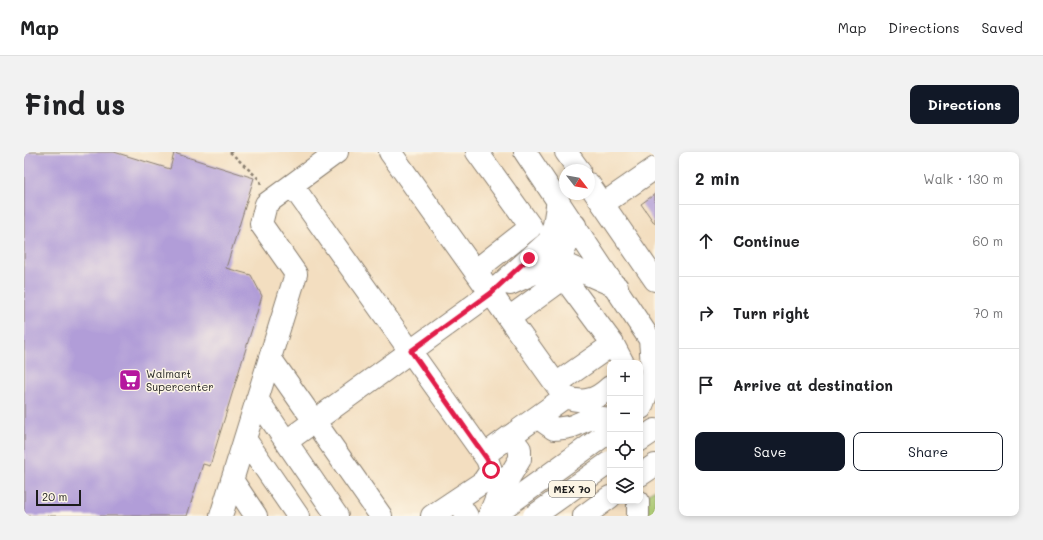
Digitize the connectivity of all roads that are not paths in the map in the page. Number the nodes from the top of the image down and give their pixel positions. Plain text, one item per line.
1 (337, 152) edge
2 (390, 152) edge
3 (477, 152) edge
4 (525, 152) edge
5 (566, 152) edge
6 (575, 164) edge
7 (655, 168) edge
8 (292, 185) junction
9 (595, 198) edge
10 (558, 200) junction
11 (592, 200) edge
12 (595, 200) edge
13 (575, 225) junction
14 (558, 265) junction
15 (475, 271) junction
16 (655, 280) edge
17 (617, 287) junction
18 (491, 293) junction
19 (509, 318) junction
20 (652, 343) edge
21 (613, 344) junction
22 (411, 351) junction
23 (270, 358) junction
24 (621, 360) edge
25 (560, 390) junction
26 (607, 390) edge
27 (257, 399) junction
28 (645, 405) edge
29 (536, 418) junction
30 (607, 418) edge
31 (314, 421) junction
32 (655, 430) edge
33 (609, 432) edge
34 (510, 436) junction
35 (643, 438) edge
36 (245, 440) junction
37 (286, 441) junction
38 (484, 455) junction
39 (607, 462) edge
40 (607, 464) edge
41 (655, 464) edge
42 (643, 474) edge
43 (232, 480) junction
44 (515, 498) junction
45 (607, 499) edge
46 (638, 504) edge
47 (462, 508) edge
48 (327, 512) edge
49 (221, 516) edge
50 (256, 516) edge
51 (298, 516) edge
52 (381, 516) edge
53 (432, 516) edge
54 (489, 516) edge
55 (492, 516) edge
56 (534, 516) edge
57 (584, 516) edge
58 (638, 516) edge

1 - 8 main road
2 - 15 main road
3 - 15 main road
4 - 10 main road
5 - 6 main road
7 - 9 main road
8 - 22 main road
8 - 23 main road
10 - 13 main road
10 - 18 main road
11 - 13 main road
12 - 16 main road
13 - 14 main road
13 - 17 main road
14 - 17 main road
14 - 18 main road
15 - 18 main road
17 - 20 main road
18 - 19 main road
18 - 22 main road
19 - 21 main road
19 - 25 main road
20 - 28 main road
21 - 24 main road
21 - 25 main road
22 - 31 main road
22 - 38 main road
23 - 27 main road
23 - 31 main road
25 - 26 main road
25 - 29 main road
27 - 36 main road
27 - 37 main road
29 - 30 main road
29 - 34 main road
31 - 37 main road
31 - 52 main road
32 - 35 main road
33 - 44 main road
34 - 38 main road
34 - 54 main road
36 - 43 main road
36 - 51 main road
37 - 48 main road
38 - 47 main road
39 - 44 main road
40 - 56 main road, MEX 70, bridge
41 - 42 main road
43 - 49 main road
43 - 50 main road
44 - 55 main road
45 - 57 main road, MEX 70
46 - 58 main road
47 - 53 main road

